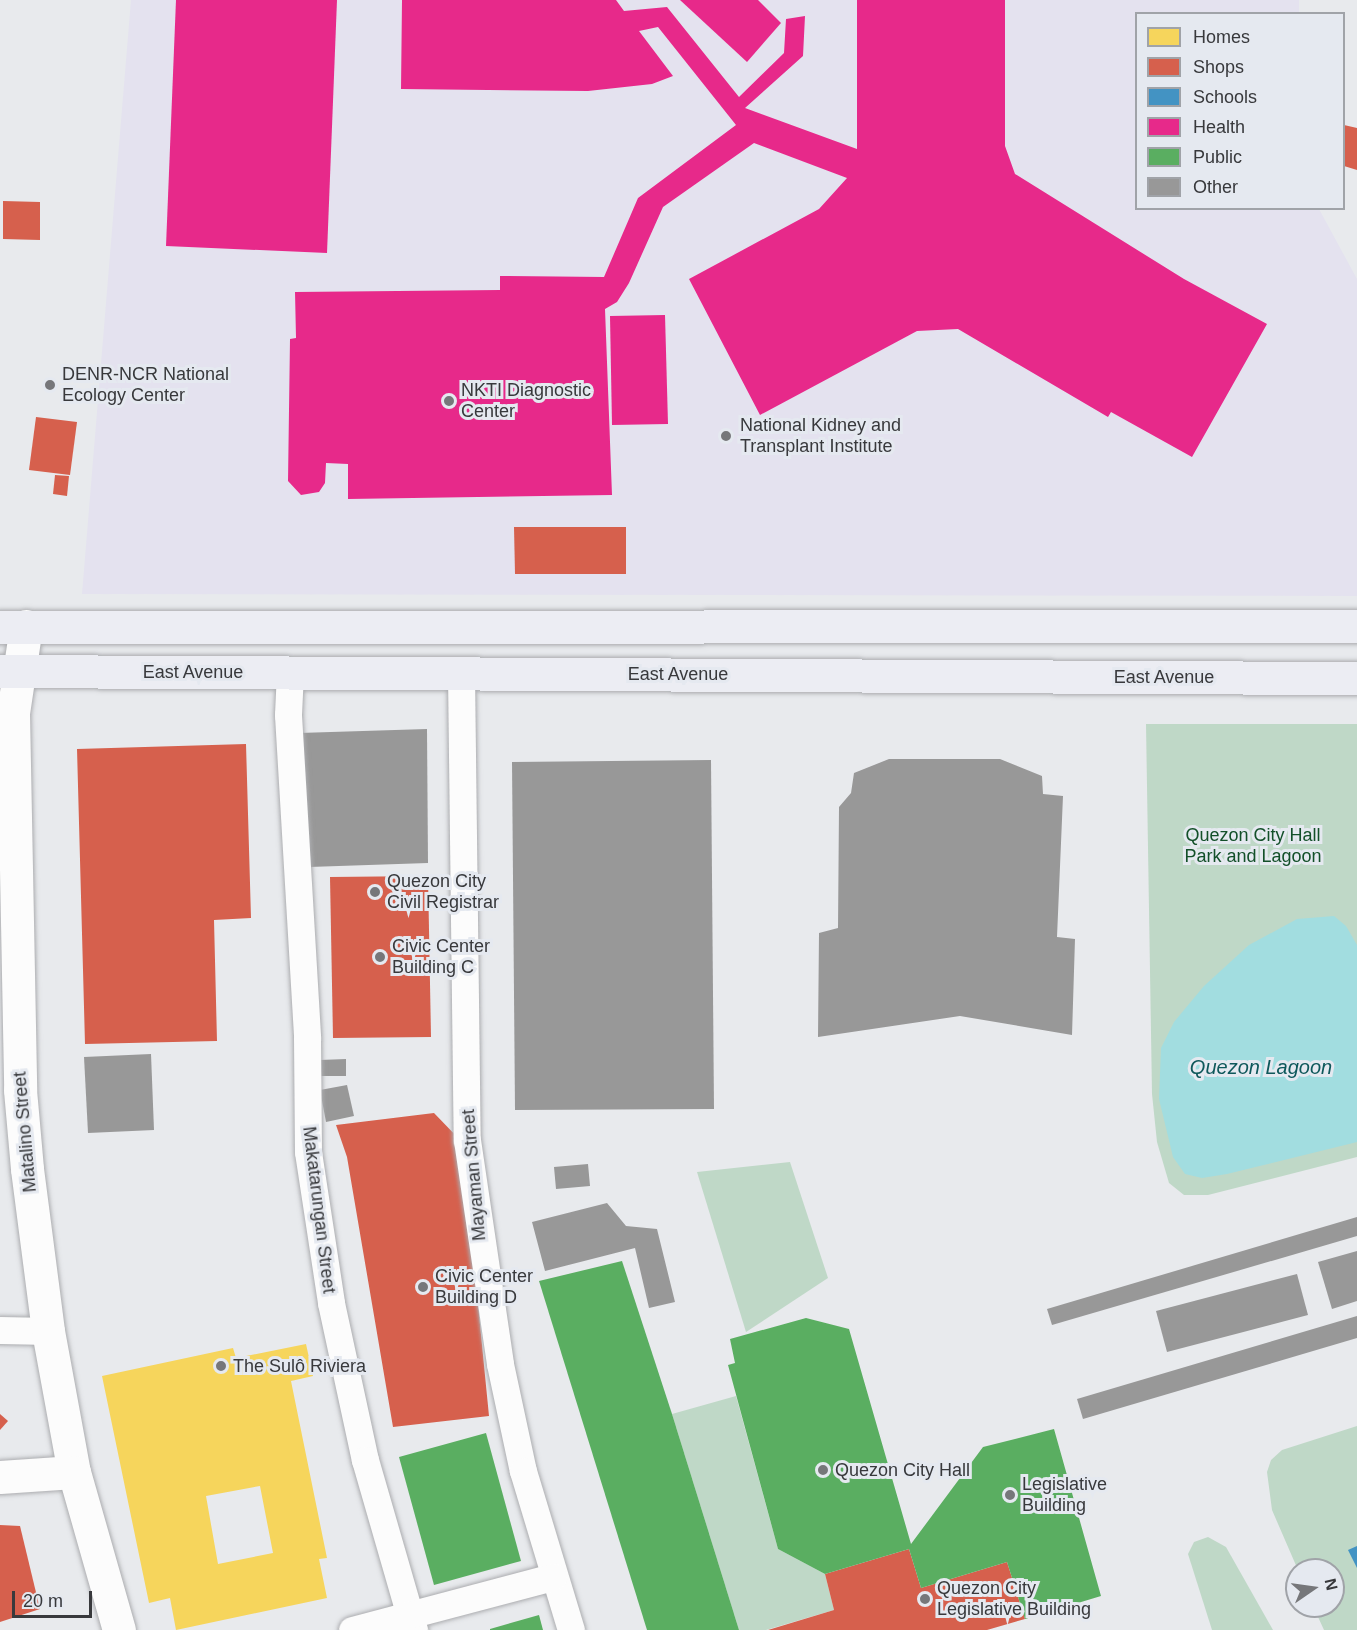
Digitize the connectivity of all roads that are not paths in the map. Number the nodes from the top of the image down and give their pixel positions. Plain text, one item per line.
1 (13, 626) edge
2 (1357, 626) edge
3 (9, 671) edge
4 (290, 672) junction
5 (461, 673) junction
6 (1357, 678) edge
7 (0, 1330) edge
8 (48, 1331) junction
9 (74, 1472) junction
10 (0, 1477) edge
11 (553, 1577) junction
12 (411, 1622) edge
13 (119, 1630) edge
14 (351, 1630) edge
15 (571, 1630) edge

1 - 2 main road
1 - 3 street, Matalino Street
3 - 4 main road, East Avenue
3 - 8 street, Matalino Street
4 - 5 main road, East Avenue
4 - 12 street, Makatarungan Street
5 - 6 main road, East Avenue
5 - 11 street, Mayaman Street
7 - 8 street
8 - 9 street, Matalino Street
9 - 10 street
9 - 13 street, Matalino Street
11 - 12 street
11 - 15 street, Mayaman Street
12 - 14 street

